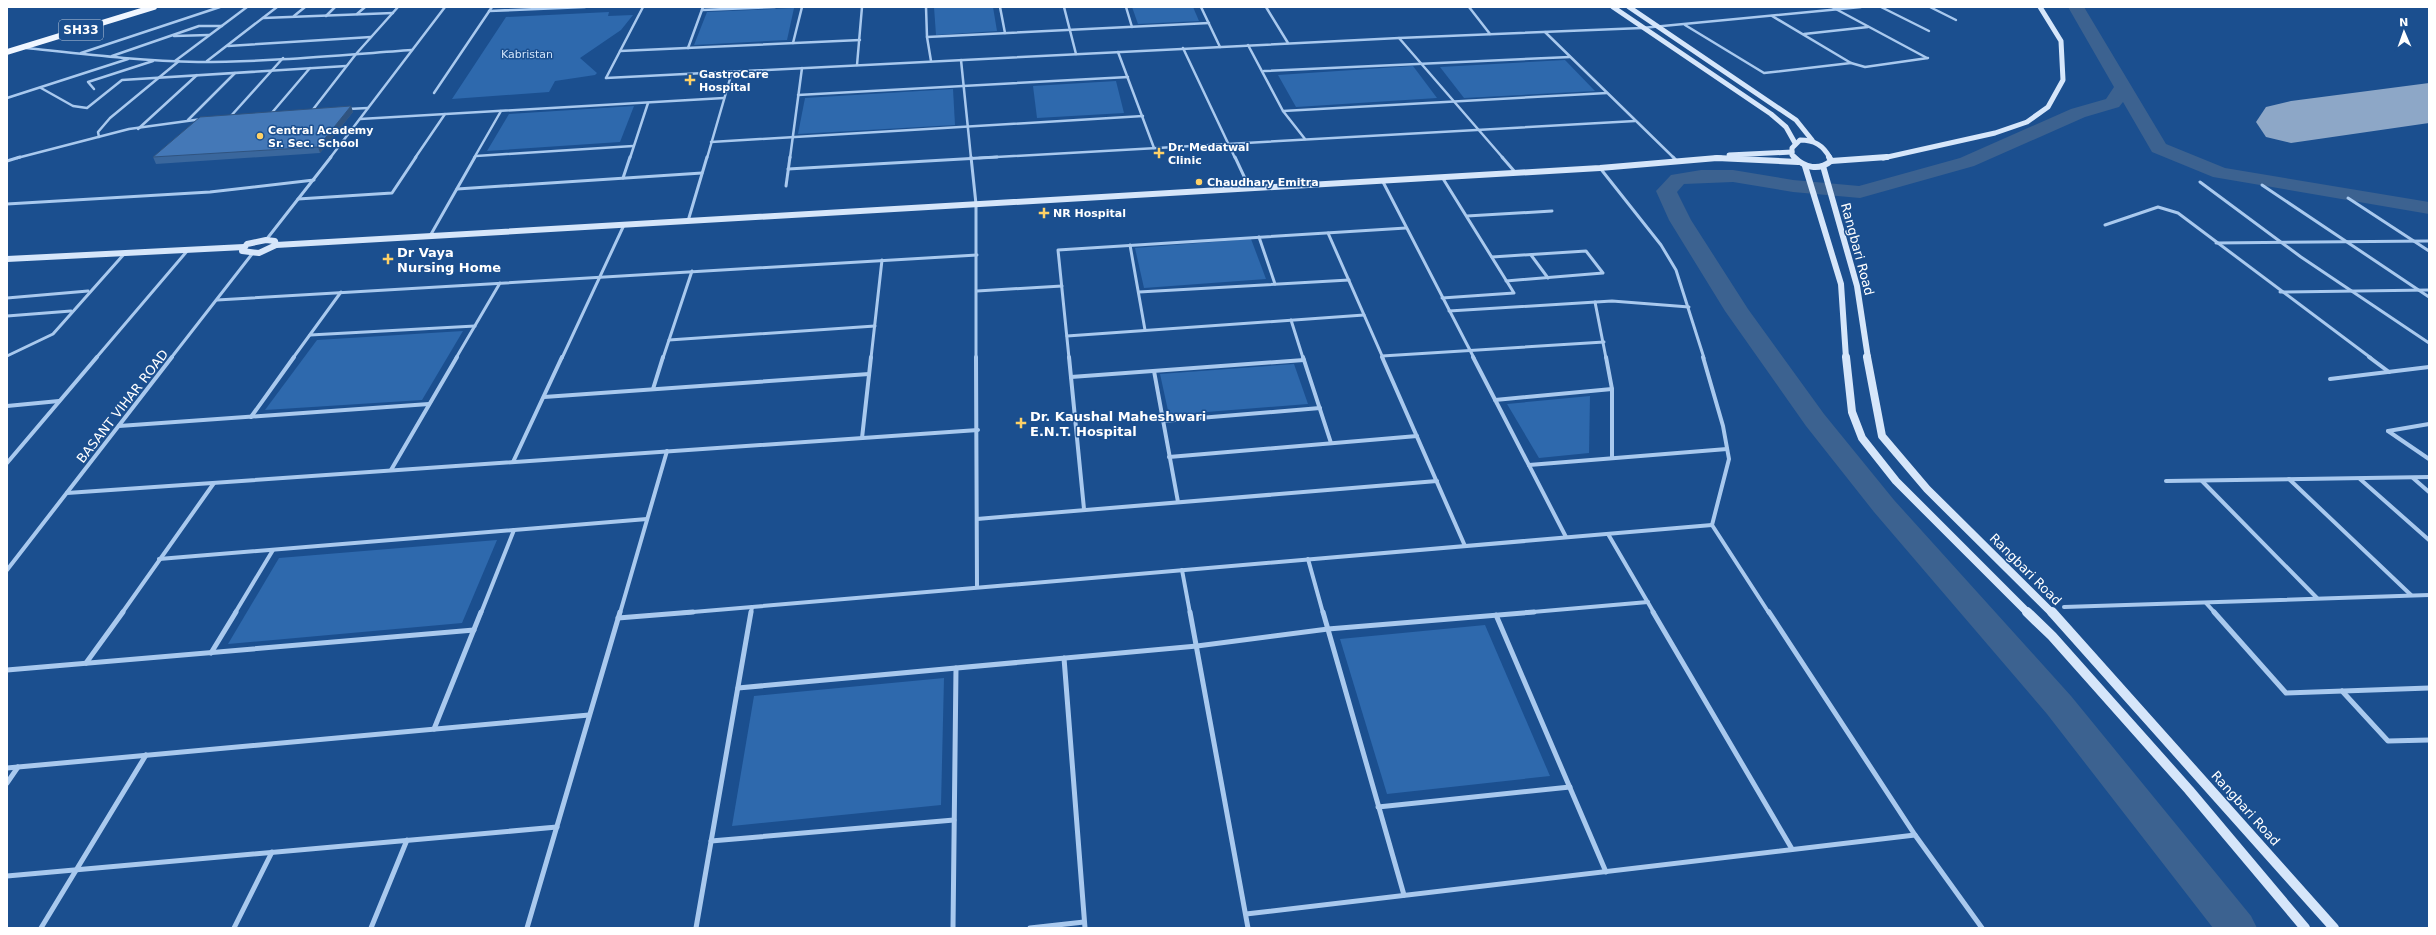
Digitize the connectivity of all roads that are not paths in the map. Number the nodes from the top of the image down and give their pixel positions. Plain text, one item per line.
1 (154, 7) edge
2 (220, 7) edge
3 (247, 7) edge
4 (277, 7) edge
5 (305, 7) edge
6 (335, 7) edge
7 (366, 7) edge
8 (398, 7) edge
9 (445, 7) edge
10 (492, 7) edge
11 (585, 7) edge
12 (643, 7) edge
13 (703, 7) edge
14 (775, 7) edge
15 (802, 7) edge
16 (862, 7) edge
17 (926, 7) edge
18 (1000, 7) edge
19 (1064, 7) edge
20 (1126, 7) edge
21 (1201, 7) edge
22 (1266, 7) edge
23 (1469, 7) edge
24 (1613, 7) edge
25 (1629, 7) edge
26 (1832, 7) edge
27 (1861, 7) edge
28 (1881, 7) edge
29 (1930, 7) edge
30 (2040, 7) edge
31 (702, 10) junction
32 (1836, 10) junction
33 (489, 11) junction
34 (393, 13) junction
35 (357, 14) junction
36 (326, 16) junction
37 (1771, 16) junction
38 (294, 17) junction
39 (263, 18) junction
40 (1956, 20) dead end
41 (1209, 23) junction
42 (1685, 25) junction
43 (222, 26) junction
44 (1132, 27) junction
45 (1659, 27) junction
46 (1868, 27) junction
47 (1642, 28) junction
48 (1070, 30) junction
49 (1928, 31) dead end
50 (1545, 32) junction
51 (1005, 33) junction
52 (1490, 34) junction
53 (1803, 34) junction
54 (209, 35) junction
55 (170, 36) junction
56 (371, 37) junction
57 (927, 37) junction
58 (1399, 38) junction
59 (860, 40) junction
60 (793, 43) junction
61 (1288, 43) junction
62 (1248, 45) junction
63 (228, 46) junction
64 (21, 47) junction
65 (1220, 47) junction
66 (688, 48) junction
67 (1183, 48) junction
68 (412, 50) junction
69 (620, 51) junction
70 (7, 52) edge
71 (1118, 52) junction
72 (78, 54) junction
73 (356, 54) junction
74 (1076, 54) junction
75 (1570, 56) junction
76 (110, 57) junction
77 (283, 58) junction
78 (130, 59) junction
79 (155, 60) junction
80 (961, 60) junction
81 (174, 61) junction
82 (179, 61) junction
83 (207, 61) junction
84 (931, 61) junction
85 (1851, 63) junction
86 (1421, 64) junction
87 (856, 65) junction
88 (346, 66) junction
89 (310, 68) junction
90 (802, 68) junction
91 (272, 71) junction
92 (732, 72) junction
93 (1264, 72) junction
94 (236, 73) junction
95 (197, 75) junction
96 (1128, 77) junction
97 (158, 78) junction
98 (964, 86) junction
99 (41, 88) junction
100 (94, 89) dead end
101 (434, 93) dead end
102 (1607, 93) junction
103 (798, 95) junction
104 (7, 98) edge
105 (724, 98) junction
106 (1454, 102) junction
107 (648, 103) junction
108 (368, 108) junction
109 (347, 110) edge
110 (318, 111) edge
111 (501, 111) junction
112 (1283, 111) junction
113 (304, 112) edge
114 (311, 112) junction
115 (270, 114) junction
116 (276, 114) edge
117 (445, 114) junction
118 (262, 115) edge
119 (1143, 116) junction
120 (223, 117) edge
121 (230, 117) junction
122 (236, 117) edge
123 (209, 118) edge
124 (360, 119) junction
125 (188, 120) junction
126 (1635, 121) junction
127 (967, 127) junction
128 (138, 129) junction
129 (1478, 130) junction
130 (99, 137) junction
131 (792, 137) junction
132 (1305, 139) junction
133 (1812, 140) junction
134 (711, 142) junction
135 (1228, 143) junction
136 (1795, 143) junction
137 (633, 146) junction
138 (1154, 148) junction
139 (1792, 152) junction
140 (476, 156) junction
141 (971, 158) junction
142 (1717, 158) junction
143 (7, 161) edge
144 (1677, 161) junction
145 (1831, 161) junction
146 (1798, 162) junction
147 (1805, 166) junction
148 (1823, 166) junction
149 (1600, 168) junction
150 (788, 169) junction
151 (1515, 172) junction
152 (702, 173) junction
153 (1442, 176) junction
154 (623, 178) junction
155 (314, 180) junction
156 (1381, 180) junction
157 (2200, 182) dead end
158 (2262, 185) dead end
159 (786, 186) dead end
160 (1249, 187) junction
161 (457, 189) junction
162 (2348, 198) dead end
163 (298, 199) junction
164 (7, 204) edge
165 (976, 204) junction
166 (1552, 210) dead end
167 (1467, 216) junction
168 (688, 222) junction
169 (624, 225) junction
170 (2104, 225) dead end
171 (1406, 228) junction
172 (1328, 233) junction
173 (430, 237) junction
174 (1259, 237) junction
175 (266, 240) junction
176 (2414, 241) junction
177 (2429, 241) edge
178 (2344, 242) junction
179 (2216, 243) junction
180 (2282, 243) junction
181 (276, 245) junction
182 (1130, 245) junction
183 (244, 247) junction
184 (189, 249) junction
185 (2429, 251) edge
186 (125, 252) junction
187 (252, 254) junction
188 (977, 255) junction
189 (1531, 255) junction
190 (1492, 257) junction
191 (7, 259) edge
192 (882, 260) junction
193 (692, 271) junction
194 (600, 277) junction
195 (1548, 278) junction
196 (1348, 280) junction
197 (1506, 281) junction
198 (500, 283) junction
199 (1275, 284) junction
200 (1062, 286) junction
201 (2418, 290) junction
202 (2429, 290) edge
203 (89, 291) junction
204 (977, 291) junction
205 (2350, 291) junction
206 (341, 292) junction
207 (1138, 292) junction
208 (2280, 292) junction
209 (2429, 297) edge
210 (7, 298) edge
211 (1442, 298) junction
212 (217, 300) junction
213 (1595, 302) junction
214 (1689, 307) junction
215 (71, 311) junction
216 (1449, 311) junction
217 (1364, 315) junction
218 (7, 316) edge
219 (1291, 320) junction
220 (475, 326) junction
221 (875, 326) junction
222 (1146, 330) junction
223 (310, 335) junction
224 (1067, 336) junction
225 (669, 340) junction
226 (1604, 342) junction
227 (2429, 343) edge
228 (1468, 350) junction
229 (7, 356) edge
230 (1382, 356) junction
231 (1304, 360) junction
232 (2429, 368) edge
233 (1154, 371) junction
234 (2389, 372) junction
235 (869, 374) junction
236 (1071, 377) junction
237 (2330, 379) dead end
238 (653, 389) junction
239 (1612, 389) junction
240 (544, 397) junction
241 (1495, 400) junction
242 (59, 401) junction
243 (429, 404) junction
244 (7, 406) edge
245 (1320, 408) junction
246 (251, 417) junction
247 (1163, 421) junction
248 (2429, 424) edge
249 (119, 426) junction
250 (978, 430) junction
251 (1417, 436) junction
252 (862, 438) junction
253 (1331, 443) junction
254 (1727, 449) junction
255 (667, 451) junction
256 (13, 456) junction
257 (7, 457) edge
258 (1170, 457) junction
259 (1612, 458) junction
260 (2429, 459) edge
261 (513, 462) junction
262 (7, 463) edge
263 (1529, 465) junction
264 (391, 470) junction
265 (2429, 477) edge
266 (2359, 478) junction
267 (2412, 478) junction
268 (2289, 479) junction
269 (1437, 481) junction
270 (2166, 481) dead end
271 (2202, 481) junction
272 (214, 482) junction
273 (2429, 492) edge
274 (67, 493) junction
275 (1178, 502) junction
276 (1084, 509) junction
277 (647, 518) junction
278 (977, 519) junction
279 (1712, 525) junction
280 (514, 530) junction
281 (1608, 534) junction
282 (1566, 537) junction
283 (2429, 540) edge
284 (1465, 546) junction
285 (273, 550) junction
286 (1308, 559) junction
287 (159, 560) junction
288 (7, 570) edge
289 (1182, 570) junction
290 (977, 588) junction
291 (2429, 594) edge
292 (2411, 595) junction
293 (2317, 598) junction
294 (1648, 602) junction
295 (2206, 603) junction
296 (752, 607) junction
297 (2064, 607) dead end
298 (1496, 615) junction
299 (618, 618) junction
300 (1328, 629) junction
301 (474, 630) junction
302 (1196, 646) junction
303 (211, 653) junction
304 (1064, 658) junction
305 (86, 663) junction
306 (956, 668) junction
307 (7, 670) edge
308 (738, 688) junction
309 (2429, 688) edge
310 (2342, 691) junction
311 (590, 715) junction
312 (434, 729) junction
313 (2429, 740) edge
314 (146, 755) junction
315 (18, 767) junction
316 (7, 768) edge
317 (7, 783) edge
318 (1570, 787) junction
319 (1378, 807) junction
320 (954, 820) junction
321 (557, 827) junction
322 (1915, 835) junction
323 (407, 840) junction
324 (711, 841) junction
325 (1792, 849) junction
326 (272, 852) junction
327 (77, 870) junction
328 (1606, 872) junction
329 (7, 876) edge
330 (1404, 895) junction
331 (1246, 914) junction
332 (1084, 925) edge
333 (41, 928) edge
334 (234, 928) edge
335 (371, 928) edge
336 (527, 928) edge
337 (696, 928) edge
338 (953, 928) edge
339 (1030, 928) edge
340 (1248, 928) edge
341 (1982, 928) edge
342 (2306, 928) edge
343 (2334, 928) edge

1 - 64 main road, SH33
2 - 72 street
3 - 43 street
4 - 39 street
5 - 38 street
6 - 36 street
7 - 35 street
8 - 34 street
9 - 68 street
10 - 33 street
11 - 33 street
12 - 69 street
13 - 31 street
14 - 31 street
15 - 60 street
16 - 59 street
17 - 57 street
18 - 51 street
19 - 48 street
20 - 44 street
21 - 41 street
22 - 61 street
23 - 52 street
24 - 47 street
25 - 45 street
26 - 32 street
27 - 32 street
28 - 49 street
29 - 40 street
30 - 145 street
31 - 66 street
32 - 37 street
32 - 46 street
33 - 101 street
34 - 35 street
34 - 56 street
35 - 36 street
36 - 38 street
37 - 42 street
37 - 53 street
38 - 39 street
39 - 63 street
41 - 44 street
41 - 65 street
42 - 45 street
42 - 85 street
43 - 54 street
43 - 55 street
44 - 48 street
45 - 47 street
45 - 133 street
46 - 53 street
46 - 85 street
47 - 50 street
47 - 136 street
48 - 51 street
48 - 74 street
50 - 52 street
50 - 75 street
51 - 57 street
52 - 58 street
53 - 85 street
54 - 55 street
54 - 81 street
55 - 76 street
56 - 63 street
56 - 73 street
57 - 84 street
58 - 61 street
58 - 86 street
59 - 60 street
59 - 87 street
60 - 66 street
61 - 62 street
62 - 65 street
62 - 93 street
63 - 83 street
64 - 70 main road, SH33
64 - 72 street
65 - 67 street
66 - 69 street
67 - 71 street
67 - 135 street
68 - 73 street
68 - 108 street
69 - 92 street
71 - 74 street
71 - 96 street
72 - 76 street
73 - 77 street
73 - 88 street
74 - 80 street
75 - 86 street
75 - 102 street
76 - 78 street
77 - 83 street
77 - 91 street
78 - 79 street
78 - 99 street
79 - 81 street
79 - 100 street
80 - 84 street
80 - 98 street
81 - 82 street
82 - 83 street
82 - 97 street
84 - 87 street
86 - 93 street
86 - 106 street
87 - 90 street
88 - 89 street
88 - 114 street
89 - 91 street
89 - 115 street
90 - 92 street
90 - 103 street
91 - 94 street
91 - 121 street
92 - 105 street
93 - 112 street
94 - 95 street
94 - 125 street
95 - 97 street
95 - 128 street
96 - 98 street
96 - 119 street
97 - 99 street
97 - 130 street
98 - 103 street
98 - 127 street
99 - 104 street
102 - 106 street
102 - 126 street
103 - 131 street
105 - 107 street
105 - 134 street
106 - 112 street
106 - 129 street
107 - 111 street
107 - 137 street
108 - 109 street
108 - 124 street
110 - 114 street
111 - 117 street
111 - 140 street
112 - 132 street
113 - 114 street
115 - 116 street
115 - 118 street
117 - 124 street
117 - 163 street
119 - 127 street
119 - 138 street
120 - 121 street
121 - 122 street
123 - 125 street
124 - 155 street
125 - 128 street
126 - 129 street
126 - 144 street
127 - 131 street
127 - 141 street
128 - 130 street
129 - 132 street
129 - 151 street
130 - 143 street
131 - 134 street
131 - 150 street
132 - 135 street
133 - 136 street
133 - 145 street
134 - 152 street
135 - 138 street
135 - 160 street
136 - 139 street
137 - 140 street
137 - 154 street
138 - 141 street
139 - 142 street
139 - 146 street
140 - 161 street
141 - 150 street
141 - 165 street
142 - 144 street
142 - 146 street
144 - 149 street
145 - 148 street
146 - 147 street
147 - 148 street
147 - 342 street, Rangbari Road
148 - 343 street, Rangbari Road
149 - 151 street
149 - 214 street
150 - 159 street
151 - 153 street
152 - 154 street
152 - 168 street
153 - 156 street
153 - 167 street
154 - 161 street
155 - 163 street
155 - 164 street
156 - 160 street
156 - 171 street
157 - 180 street
158 - 178 street
160 - 165 street
161 - 173 street
162 - 176 street
163 - 175 street
165 - 168 street
165 - 188 street
166 - 167 street
167 - 190 street
168 - 169 street
169 - 173 street
169 - 194 street
170 - 179 street
171 - 172 street
171 - 211 street
172 - 174 street
172 - 196 street
173 - 181 street
174 - 182 street
174 - 199 street
175 - 181 street
175 - 183 street
176 - 177 street
176 - 178 street
176 - 185 street
178 - 180 street
178 - 201 street
179 - 180 street
179 - 208 street
180 - 205 street
181 - 187 street
182 - 200 street
182 - 207 street
183 - 184 street
183 - 187 street
184 - 186 street
184 - 242 street
186 - 191 street
186 - 203 street
187 - 212 street, BASANT VIHAR ROAD
188 - 192 street
188 - 204 street
189 - 190 street
189 - 195 street
189 - 195 street
190 - 197 street
192 - 193 street
192 - 221 street
193 - 194 street
193 - 225 street
194 - 198 street
194 - 240 street
195 - 197 street
196 - 199 street
196 - 217 street
197 - 211 street
198 - 206 street
198 - 220 street
199 - 207 street
200 - 204 street
200 - 224 street
201 - 202 street
201 - 205 street
201 - 209 street
203 - 210 street
203 - 215 street
204 - 250 street
205 - 208 street
205 - 227 street
206 - 212 street
206 - 223 street
207 - 222 street
208 - 234 street
211 - 216 street
212 - 249 street, BASANT VIHAR ROAD
213 - 214 street
213 - 216 street
213 - 226 street
214 - 254 street
215 - 218 street
215 - 229 street
216 - 228 street
217 - 219 street
217 - 230 street
219 - 222 street
219 - 231 street
220 - 223 street
220 - 243 street
221 - 225 street
221 - 235 street
222 - 224 street
223 - 246 street
224 - 236 street
225 - 238 street
226 - 228 street
226 - 239 street
228 - 230 street
228 - 241 street
230 - 251 street
231 - 233 street
231 - 245 street
232 - 234 street
233 - 236 street
233 - 247 street
234 - 237 street
235 - 238 street
235 - 252 street
236 - 276 street
238 - 240 street
239 - 241 street
239 - 259 street
240 - 261 street
241 - 263 street
242 - 244 street
242 - 256 street
243 - 246 street
243 - 264 street
245 - 247 street
245 - 253 street
246 - 249 street
247 - 258 street
248 - 260 street
249 - 274 street, BASANT VIHAR ROAD
250 - 252 street
250 - 278 street
251 - 253 street
251 - 269 street
252 - 255 street
253 - 258 street
254 - 259 street
254 - 279 street
255 - 261 street
255 - 277 street
256 - 257 street
256 - 262 street
258 - 275 street
259 - 263 street
261 - 264 street
263 - 282 street
264 - 272 street
265 - 267 street
266 - 267 street
266 - 268 street
266 - 283 street
267 - 273 street
268 - 271 street
268 - 292 street
269 - 275 street
269 - 284 street
270 - 271 street
271 - 293 street
272 - 274 street
272 - 287 street
274 - 288 street, BASANT VIHAR ROAD
275 - 276 street
276 - 278 street
277 - 280 street
277 - 299 street
278 - 290 street
279 - 281 street
279 - 322 street
280 - 285 street
280 - 301 street
281 - 282 street
281 - 294 street
282 - 284 street
284 - 286 street
285 - 287 street
285 - 303 street
286 - 289 street
286 - 300 street
287 - 305 street
289 - 290 street
289 - 302 street
290 - 296 street
291 - 292 street
292 - 293 street
293 - 295 street
294 - 298 street
294 - 325 street
295 - 297 street
295 - 310 street
296 - 299 street
296 - 308 street
298 - 300 street
298 - 318 street
299 - 311 street
300 - 302 street
300 - 319 street
301 - 303 street
301 - 312 street
302 - 304 street
302 - 331 street
303 - 305 street
304 - 306 street
304 - 332 street
305 - 307 street
306 - 308 street
306 - 320 street
308 - 324 street
309 - 310 street
310 - 313 street
311 - 312 street
311 - 321 street
312 - 314 street
314 - 315 street
314 - 327 street
315 - 316 street
315 - 317 street
318 - 319 street
318 - 328 street
319 - 330 street
320 - 324 street
320 - 338 street
321 - 323 street
321 - 336 street
322 - 325 street
322 - 341 street
323 - 326 street
323 - 335 street
324 - 337 street
325 - 328 street
326 - 327 street
326 - 334 street
327 - 329 street
327 - 333 street
328 - 330 street
330 - 331 street
331 - 340 street
332 - 339 street

